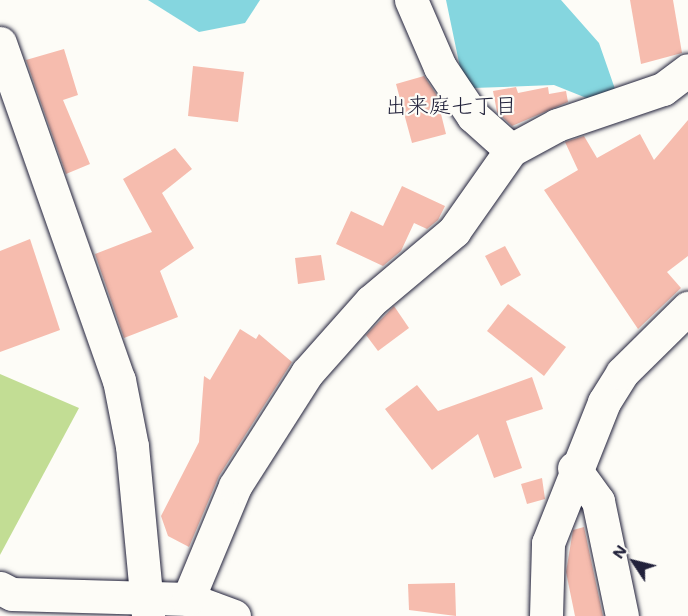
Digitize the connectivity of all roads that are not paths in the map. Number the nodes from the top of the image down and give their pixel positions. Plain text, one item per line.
1 (411, 0) edge
2 (0, 43) edge
3 (688, 70) edge
4 (512, 150) junction
5 (688, 308) edge
6 (574, 468) junction
7 (0, 588) edge
8 (188, 599) junction
9 (148, 607) edge
10 (538, 613) edge
11 (234, 616) edge
12 (622, 616) edge

1 - 4 street
2 - 9 street
3 - 4 street
4 - 8 street
5 - 6 street
6 - 10 street
6 - 12 street
7 - 9 street
8 - 9 street
8 - 11 street

